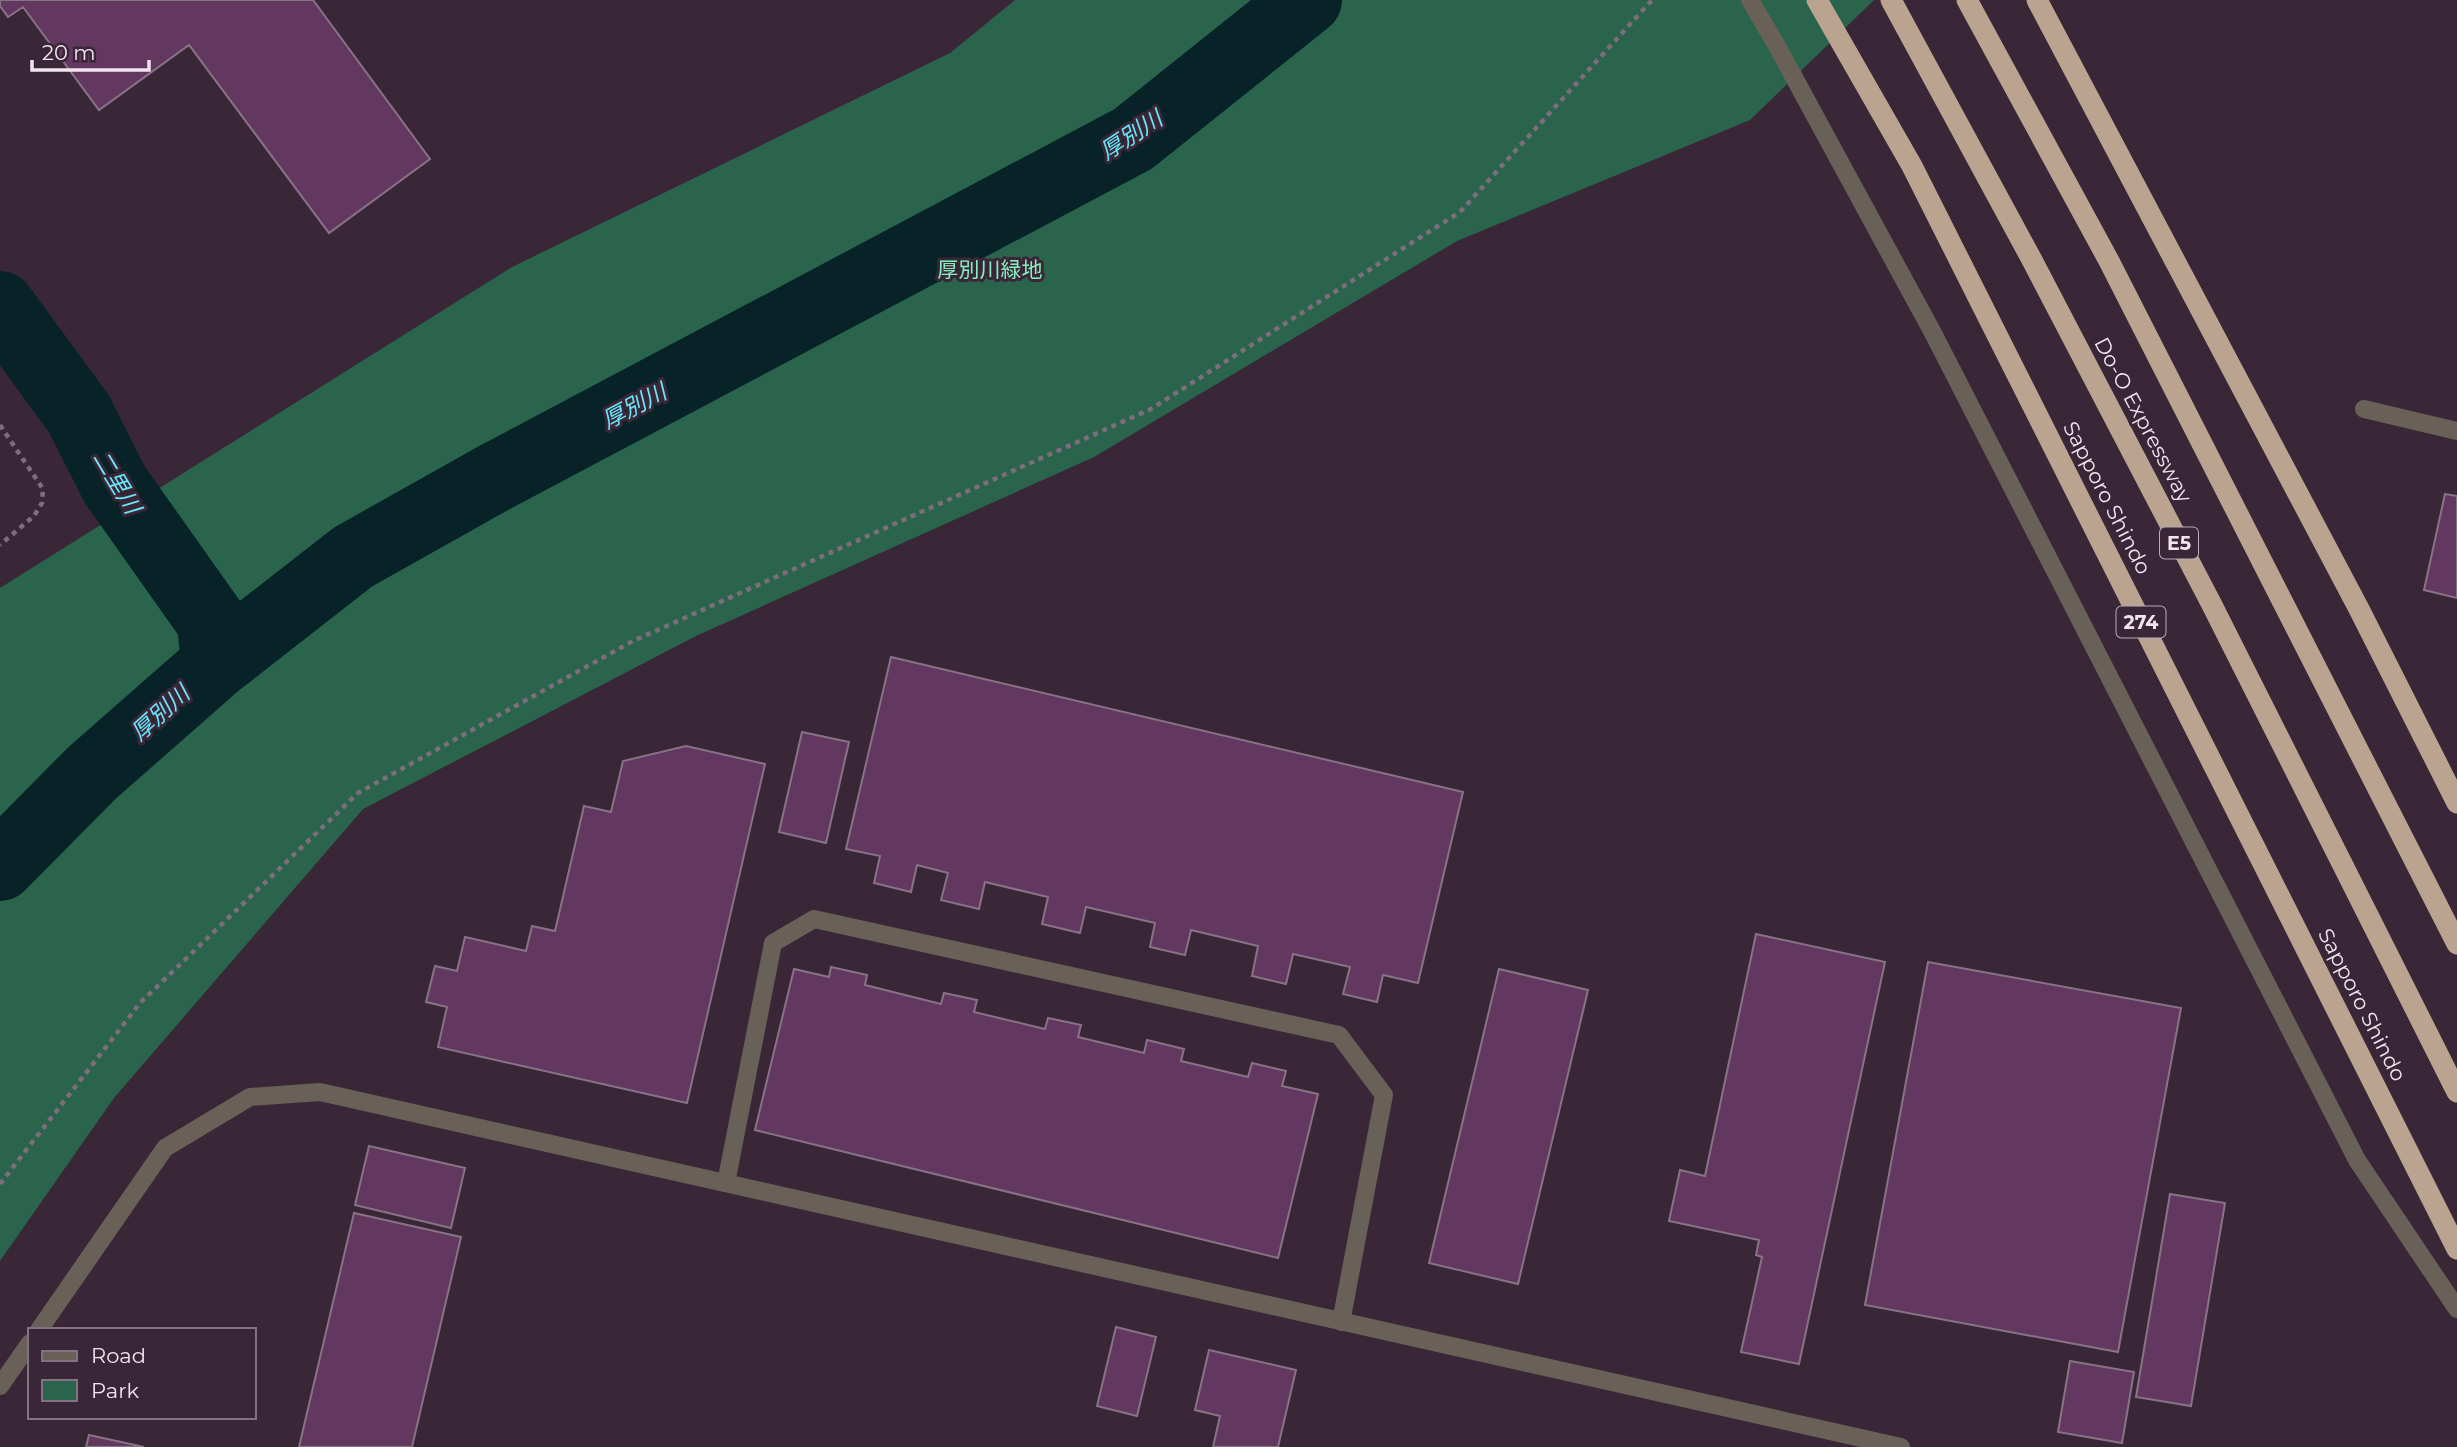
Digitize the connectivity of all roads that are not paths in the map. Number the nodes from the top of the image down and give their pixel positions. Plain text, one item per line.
1 (1750, 0) edge
2 (1817, 0) edge
3 (1891, 0) edge
4 (1968, 0) edge
5 (2037, 0) edge
6 (2364, 409) dead end
7 (2457, 431) edge
8 (2457, 803) edge
9 (2457, 944) edge
10 (2457, 1092) edge
11 (726, 1184) junction
12 (2457, 1249) edge
13 (2457, 1309) edge
14 (1340, 1322) junction
15 (40, 1328) edge
16 (28, 1346) edge
17 (0, 1386) edge
18 (1901, 1447) edge

1 - 13 street
2 - 12 highway, Sapporo Shindo / 274
3 - 10 highway, Do-O Expressway / E5
4 - 9 highway, Do-O Expressway
5 - 8 highway
6 - 7 street
11 - 14 street
11 - 14 street
11 - 15 street
14 - 18 street
16 - 17 street

